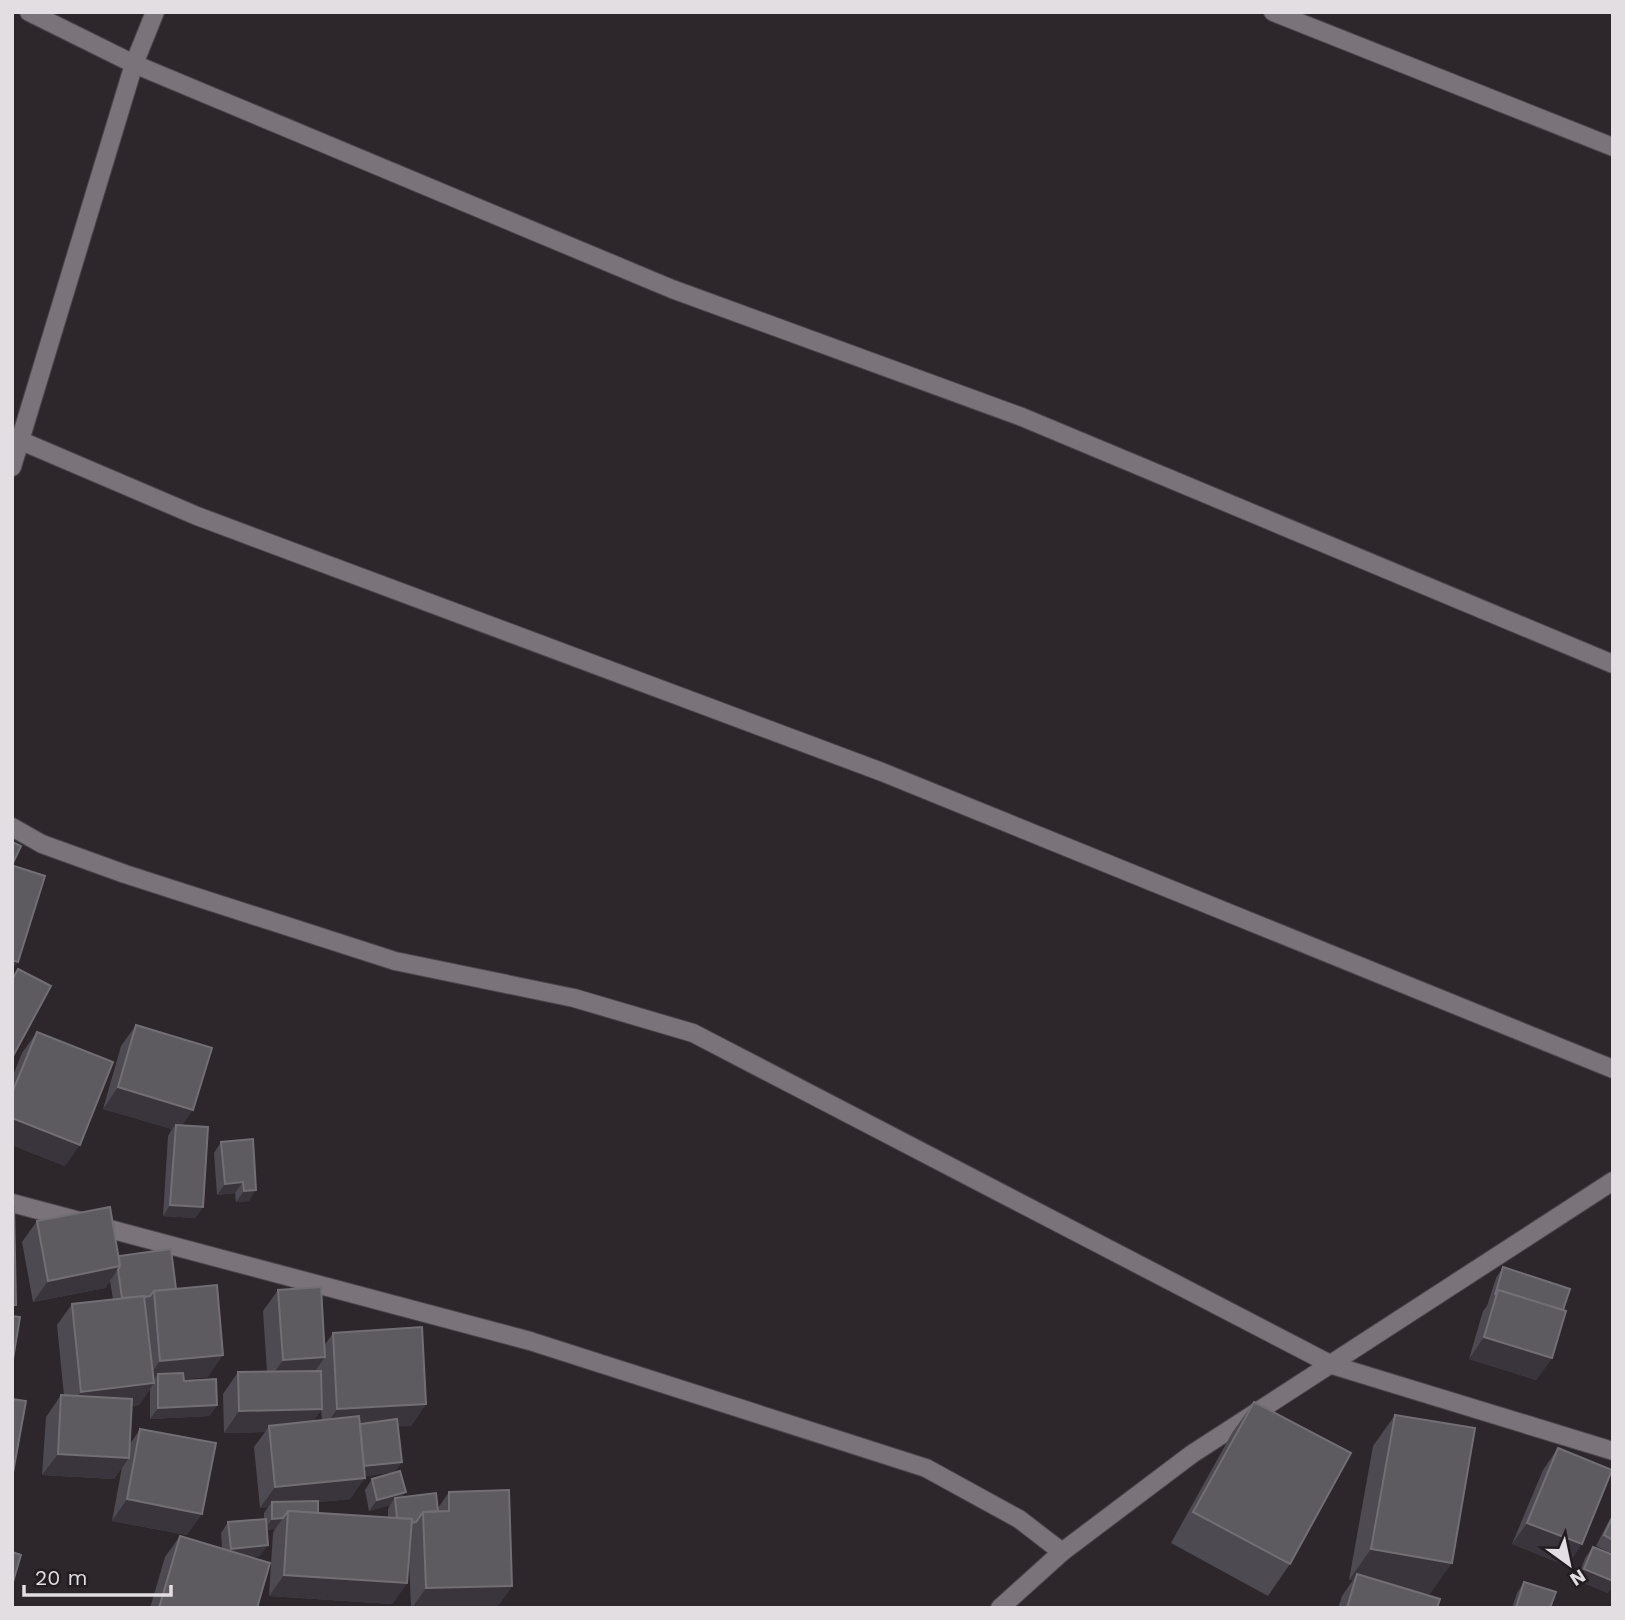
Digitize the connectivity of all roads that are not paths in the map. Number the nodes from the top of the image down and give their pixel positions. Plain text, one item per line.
1 (29, 12) edge
2 (155, 12) edge
3 (1273, 12) edge
4 (134, 64) junction
5 (1613, 147) edge
6 (16, 439) edge
7 (12, 467) edge
8 (1613, 664) edge
9 (12, 827) edge
10 (1613, 1069) edge
11 (1613, 1181) edge
12 (12, 1203) edge
13 (1332, 1365) junction
14 (1613, 1451) edge
15 (1062, 1552) junction
16 (1000, 1608) edge

1 - 4 street
2 - 4 street
3 - 5 street
4 - 6 street
4 - 8 street
6 - 7 street
6 - 10 street
9 - 13 street
11 - 13 street
12 - 15 street
13 - 14 street
13 - 15 street
15 - 16 street

